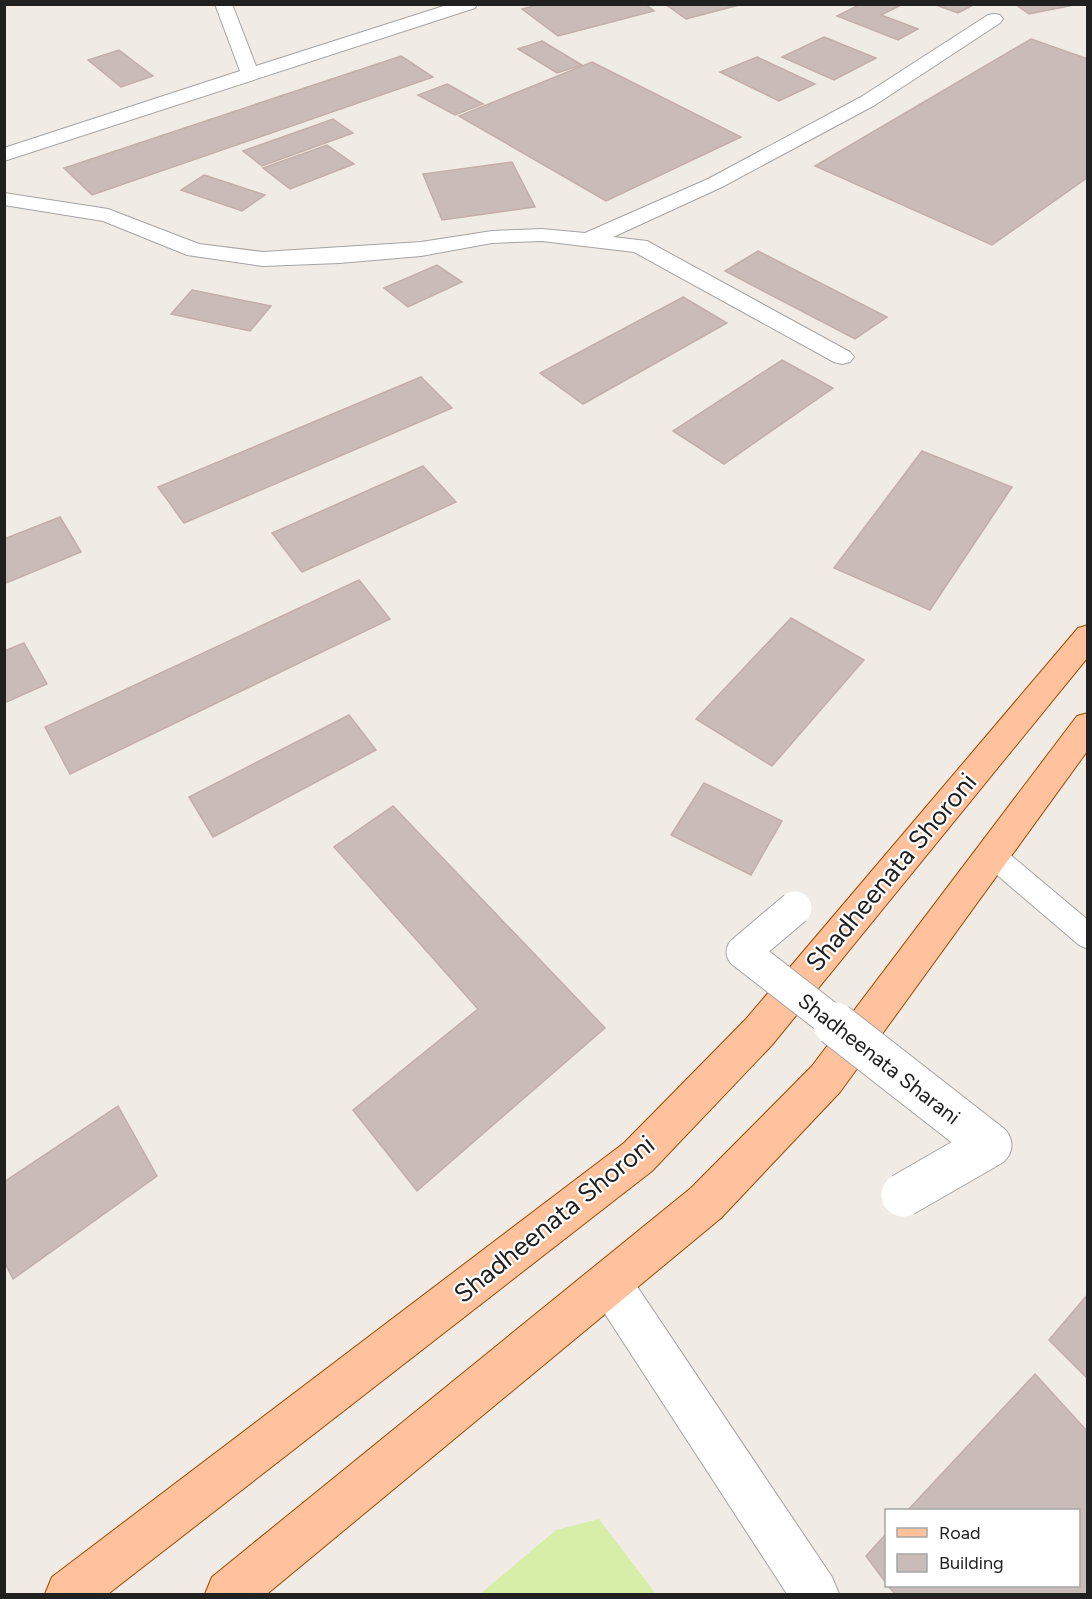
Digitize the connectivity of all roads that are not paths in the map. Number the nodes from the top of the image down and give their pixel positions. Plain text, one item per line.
1 (223, 4) edge
2 (470, 4) edge
3 (994, 19) dead end
4 (250, 74) junction
5 (4, 155) edge
6 (4, 199) edge
7 (586, 241) junction
8 (842, 357) dead end
9 (1088, 636) edge
10 (1088, 725) edge
11 (992, 855) junction
12 (795, 908) dead end
13 (1088, 937) edge
14 (903, 1195) dead end
15 (609, 1282) junction
16 (69, 1594) edge
17 (229, 1594) edge
18 (815, 1594) edge

1 - 4 street
2 - 4 street
3 - 7 street
4 - 5 street
6 - 7 street
7 - 8 street
9 - 16 main road, Shadheenata Shoroni
10 - 11 main road
11 - 13 lane
11 - 15 main road
12 - 14 street, Shadheenata Sharani, bridge
15 - 17 main road
15 - 18 street

